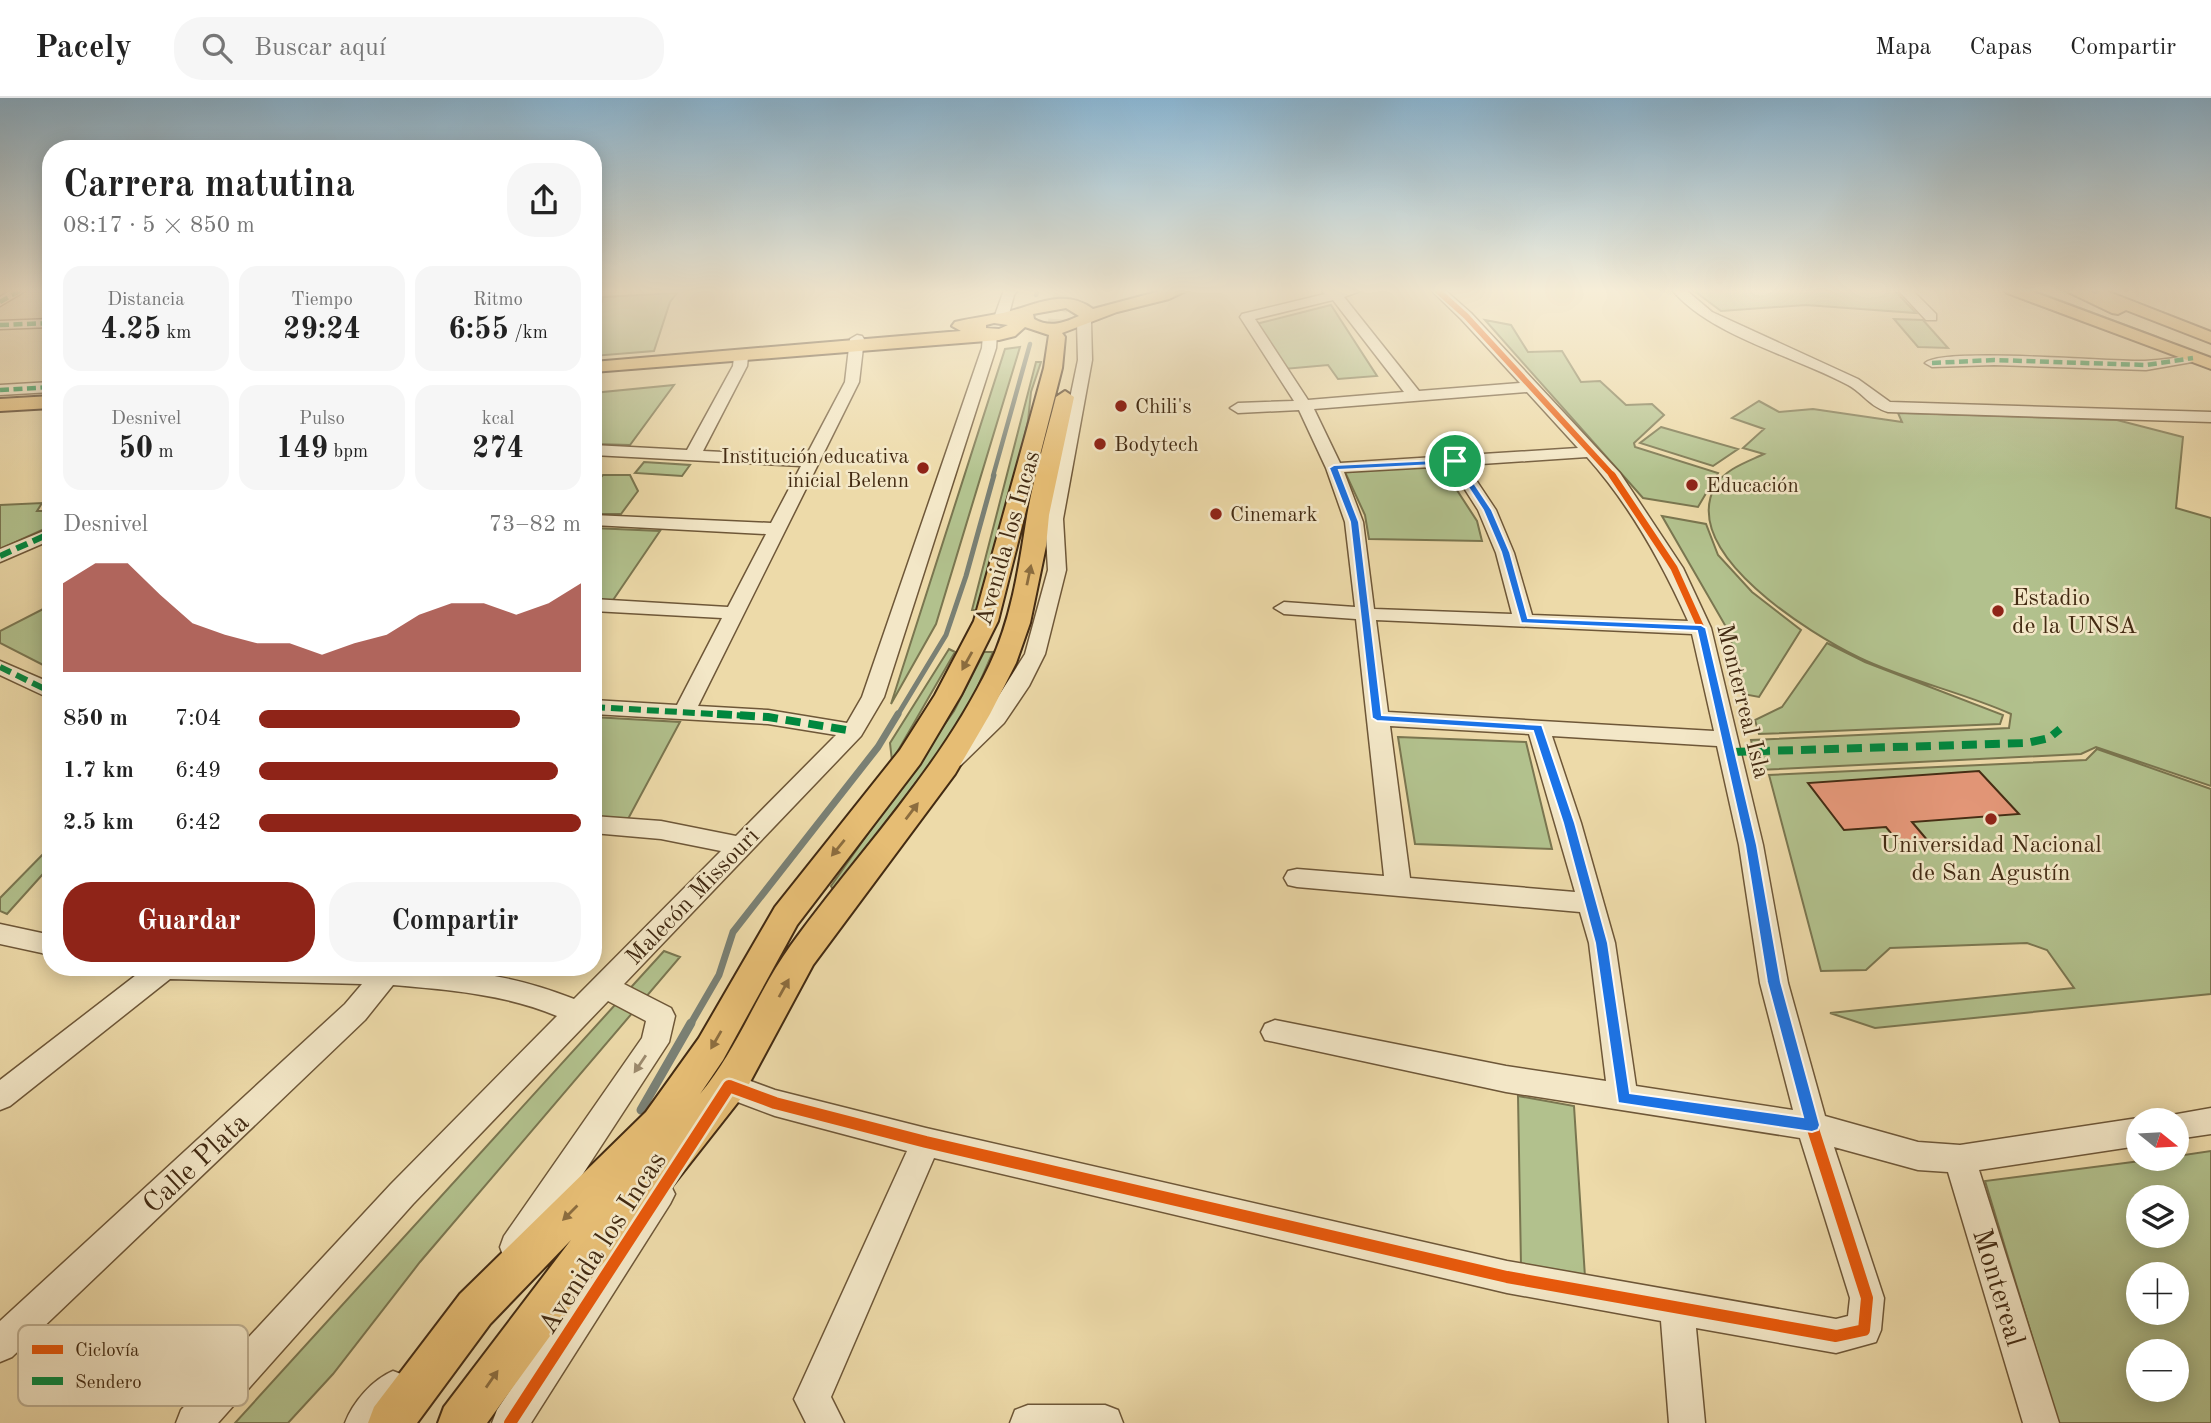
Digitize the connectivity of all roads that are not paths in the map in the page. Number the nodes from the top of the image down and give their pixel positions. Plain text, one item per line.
1 (797, 352) edge
2 (856, 352) edge
3 (987, 352) edge
4 (1057, 352) tunnel mouth
5 (1071, 352) tunnel mouth
6 (1082, 352) edge
7 (1270, 352) edge
8 (1379, 352) edge
9 (1497, 352) edge
10 (1788, 352) edge
11 (2177, 352) edge
12 (741, 357) junction
13 (2193, 358) junction
14 (1932, 363) dead end
15 (2211, 365) edge
16 (602, 366) edge
17 (1528, 387) junction
18 (42, 388) edge
19 (0, 390) edge
20 (1413, 395) junction
21 (42, 403) edge
22 (0, 405) edge
23 (1304, 405) junction
24 (1238, 408) dead end
25 (2211, 417) edge
26 (602, 450) edge
27 (1593, 452) junction
28 (693, 454) junction
29 (810, 461) junction
30 (1455, 461) junction
31 (1334, 468) junction
32 (1054, 519) junction
33 (602, 520) edge
34 (776, 529) junction
35 (42, 537) edge
36 (1035, 546) junction
37 (0, 556) edge
38 (602, 606) edge
39 (1284, 608) dead end
40 (733, 613) junction
41 (1364, 614) junction
42 (1524, 621) junction
43 (1701, 628) junction
44 (0, 667) edge
45 (42, 688) edge
46 (602, 707) edge
47 (684, 712) junction
48 (1377, 718) junction
49 (1538, 728) junction
50 (852, 731) junction
51 (1728, 739) junction
52 (945, 767) junction
53 (602, 825) edge
54 (741, 846) junction
55 (1297, 878) dead end
56 (1398, 886) junction
57 (1591, 903) junction
58 (0, 934) edge
59 (42, 943) edge
60 (148, 976) edge
61 (384, 976) edge
62 (407, 976) edge
63 (604, 986) junction
64 (577, 1012) junction
65 (1275, 1032) dead end
66 (729, 1086) junction
67 (0, 1097) edge
68 (1623, 1098) junction
69 (2211, 1121) edge
70 (2189, 1124) edge
71 (1812, 1125) junction
72 (2126, 1134) edge
73 (926, 1142) junction
74 (1960, 1159) junction
75 (475, 1309) junction
76 (1676, 1309) junction
77 (21, 1325) edge
78 (18, 1328) edge
79 (0, 1345) edge
80 (248, 1364) edge
81 (209, 1406) edge
82 (2042, 1420) edge
83 (194, 1423) edge
84 (363, 1423) edge
85 (390, 1423) edge
86 (460, 1423) edge
87 (510, 1423) edge
88 (826, 1423) edge
89 (1028, 1423) edge
90 (1105, 1423) edge
91 (1687, 1423) edge

1 - 12 main road
2 - 29 street
3 - 50 street, Malecón Missouri
4 -> 75 main road, Avenida los Incas
5 - 36 main road, Avenida los Incas
6 - 32 street, Avenida los Incas
7 - 23 street
8 - 20 street
9 - 17 street, Monterreal Isla
10 - 25 street
11 - 13 main road
12 - 16 main road
12 - 28 street
13 - 14 street
13 - 15 main road
17 - 20 street
17 - 27 street, Monterreal Isla
18 - 19 street
20 - 23 street
21 - 22 main road
23 - 24 street
23 - 31 street
26 - 28 street
27 - 30 street
27 - 43 street, Monterreal Isla
28 - 29 street
29 - 34 street
30 - 31 street
30 - 42 street
31 - 41 street
32 - 36 main road
32 - 52 street, Avenida los Incas
33 - 34 street
34 - 40 street
35 - 37 street
52 -> 36 main road, Avenida los Incas
38 - 40 street
39 - 41 street
40 - 47 street
41 - 42 street
41 - 48 street
42 - 43 street
43 - 51 street, Monterreal Isla
44 - 45 street
46 - 47 street
47 - 50 street
48 - 49 street
48 - 56 street
49 - 51 street
49 - 57 street
50 - 54 street, Malecón Missouri
51 - 71 street, Monterreal Isla
66 -> 52 main road, Avenida los Incas
53 - 54 street
54 - 63 street, Malecón Missouri
55 - 56 street
56 - 57 street
57 - 68 street
58 - 59 street
60 - 67 street
61 - 77 street, Calle Plata
62 - 64 street
63 - 64 street, Malecón Missouri
63 -> 75 street
64 - 80 street, Malecón Missouri
65 - 68 street
66 - 73 street
86 -> 66 main road, Avenida los Incas
66 - 87 street, Avenida los Incas
68 - 71 street
69 - 70 street
71 - 74 street
71 - 76 street, Monterreal Isla
72 - 74 street
73 - 76 street
73 - 88 street
74 - 82 street, Montereal
75 - 84 street
75 - 85 main road, Avenida los Incas
76 - 91 street
78 - 79 street, Calle Plata
81 - 83 street, Malecón Missouri
89 - 90 street

